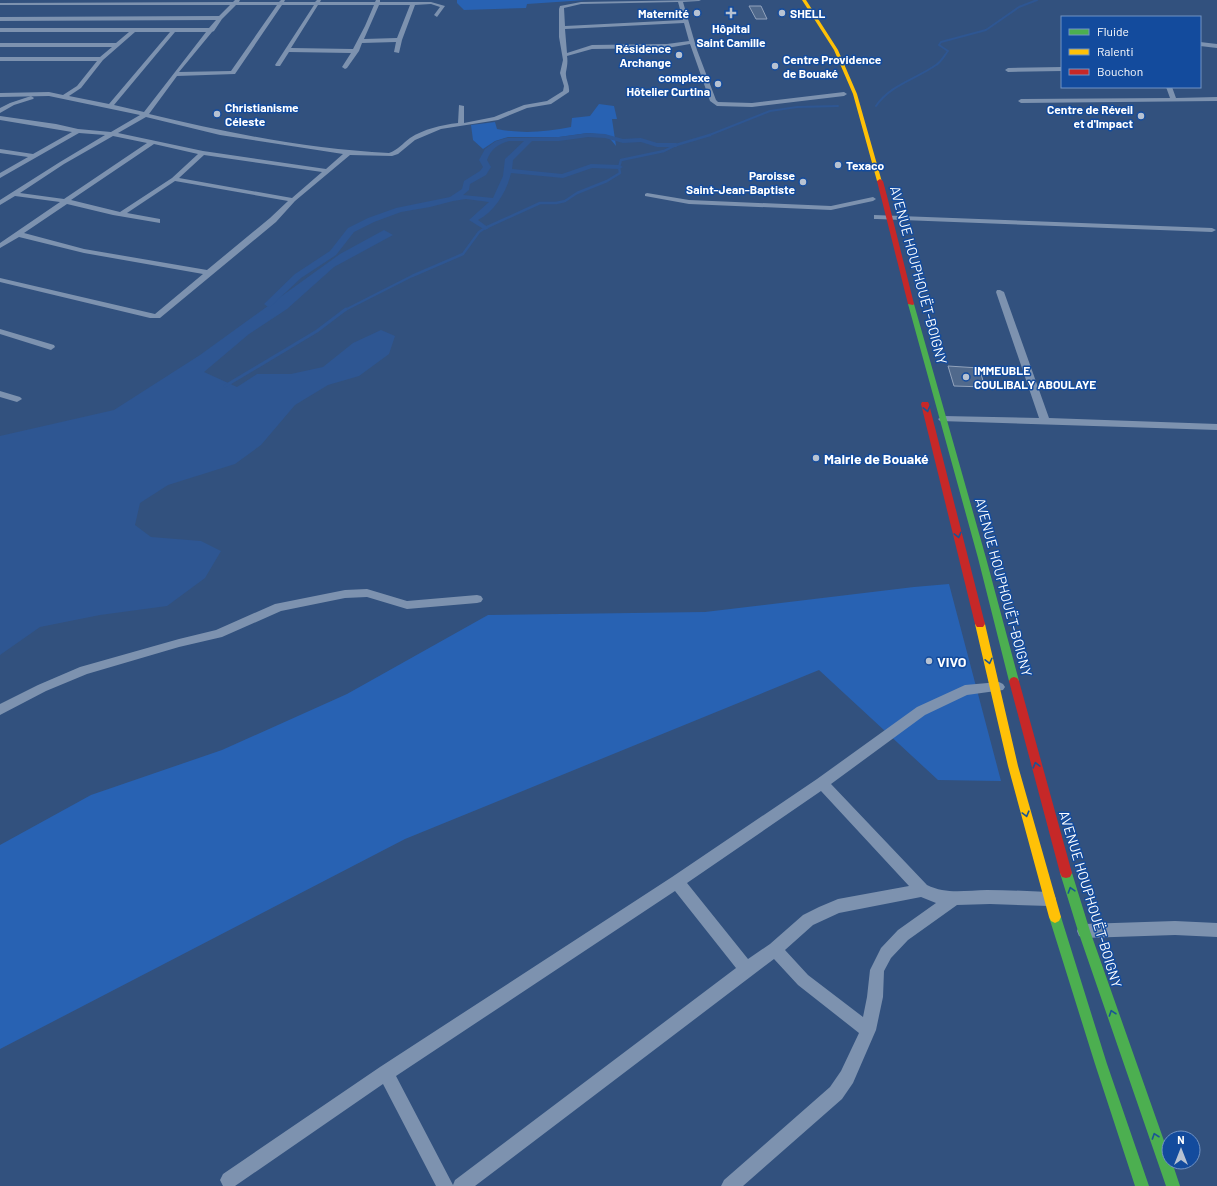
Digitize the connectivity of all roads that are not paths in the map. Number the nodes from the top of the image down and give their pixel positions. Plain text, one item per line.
1 (638, 0) edge
2 (676, 0) edge
3 (680, 0) edge
4 (700, 0) edge
5 (797, 0) edge
6 (804, 0) edge
7 (13, 2) edge
8 (44, 2) edge
9 (85, 2) edge
10 (119, 2) edge
11 (157, 2) edge
12 (201, 2) edge
13 (237, 2) edge
14 (282, 2) edge
15 (318, 2) edge
16 (377, 2) edge
17 (421, 2) edge
18 (0, 4) edge
19 (413, 4) junction
20 (437, 15) dead end
21 (220, 18) junction
22 (0, 19) edge
23 (686, 22) junction
24 (563, 28) junction
25 (0, 30) edge
26 (212, 30) junction
27 (133, 31) junction
28 (173, 31) junction
29 (399, 40) junction
30 (360, 41) junction
31 (692, 42) junction
32 (1201, 44) edge
33 (0, 45) edge
34 (117, 45) junction
35 (1217, 46) edge
36 (288, 50) junction
37 (356, 51) junction
38 (397, 52) dead end
39 (565, 55) junction
40 (0, 59) edge
41 (101, 59) junction
42 (278, 65) dead end
43 (345, 67) dead end
44 (1061, 69) edge
45 (1008, 70) dead end
46 (175, 74) junction
47 (1169, 88) edge
48 (49, 94) junction
49 (0, 95) edge
50 (65, 96) junction
51 (845, 97) joint
52 (1217, 99) edge
53 (1174, 100) junction
54 (1021, 101) dead end
55 (110, 106) junction
56 (461, 106) dead end
57 (0, 111) edge
58 (145, 115) junction
59 (0, 118) edge
60 (461, 125) junction
61 (78, 131) junction
62 (113, 134) junction
63 (153, 142) junction
64 (0, 151) edge
65 (348, 153) junction
66 (203, 154) junction
67 (33, 156) junction
68 (327, 171) junction
69 (0, 176) edge
70 (174, 179) junction
71 (870, 188) dead end
72 (14, 194) junction
73 (647, 195) dead end
74 (872, 199) junction
75 (293, 200) junction
76 (64, 201) junction
77 (0, 203) edge
78 (122, 214) junction
79 (877, 217) junction
80 (890, 217) junction
81 (157, 221) dead end
82 (878, 228) dead end
83 (1212, 230) dead end
84 (18, 234) junction
85 (0, 246) edge
86 (209, 273) junction
87 (4, 281) edge
88 (0, 287) edge
89 (1000, 292) dead end
90 (0, 331) edge
91 (51, 347) dead end
92 (0, 394) edge
93 (923, 395) dead end
94 (17, 399) dead end
95 (943, 419) junction
96 (1045, 421) junction
97 (1217, 427) edge
98 (477, 598) dead end
99 (995, 687) junction
100 (1016, 687) junction
101 (0, 710) edge
102 (822, 783) junction
103 (677, 882) junction
104 (922, 890) junction
105 (1049, 899) junction
106 (952, 900) junction
107 (1217, 930) edge
108 (1084, 932) junction
109 (775, 949) junction
110 (746, 969) junction
111 (868, 1030) junction
112 (386, 1073) junction
113 (229, 1180) dead end
114 (445, 1186) edge
115 (461, 1186) edge
116 (730, 1186) edge
117 (1142, 1186) edge
118 (1173, 1186) edge

1 - 2 street
1 - 24 street
2 - 3 street
3 - 4 street
3 - 23 street
5 - 51 highway
6 - 80 highway, AVENUE HOUPHOUËT-BOIGNY
7 - 8 street
7 - 18 street
8 - 9 street
9 - 10 street
10 - 11 street
11 - 12 street
12 - 13 street
13 - 14 street
13 - 21 street
14 - 15 street
14 - 46 street
15 - 16 street
15 - 36 street
16 - 19 street
16 - 30 street
17 - 19 street
17 - 20 street
19 - 29 street
21 - 22 street
21 - 26 street
23 - 24 street
23 - 31 street
24 - 39 street
25 - 27 street
26 - 28 street
26 - 46 street
27 - 28 street
27 - 34 street
28 - 55 street
29 - 30 street
29 - 38 street
30 - 37 street
31 - 39 street
31 - 51 street
32 - 35 street
33 - 34 street
34 - 41 street
36 - 37 street
36 - 42 street
37 - 43 street
39 - 60 street
40 - 41 street
41 - 50 street
44 - 45 street
46 - 58 street
47 - 53 street
48 - 49 street
48 - 50 street
48 - 57 street
50 - 55 street
52 - 53 street
53 - 54 street
55 - 58 street
56 - 60 street
58 - 62 street
58 - 65 street
59 - 61 street
60 - 65 street
61 - 62 street
61 - 67 street
62 - 63 street
62 - 72 street
63 - 66 street
63 - 76 street
64 - 67 street
65 - 68 street
66 - 68 street
66 - 70 street
67 - 69 street
68 - 75 street
70 - 75 street
70 - 78 street
71 - 74 highway, AVENUE HOUPHOUËT-BOIGNY
72 - 76 street
72 - 77 street
73 - 74 street
74 - 79 highway, AVENUE HOUPHOUËT-BOIGNY
75 - 86 street
76 - 78 street
76 - 84 street
78 - 81 street
79 - 80 street
79 - 82 highway, AVENUE HOUPHOUËT-BOIGNY
80 - 83 street
80 - 95 highway, AVENUE HOUPHOUËT-BOIGNY
84 - 85 street
84 - 86 street
86 - 87 street
87 - 88 street
89 - 96 street
90 - 91 street
92 - 94 street
93 -> 99 highway
95 - 96 street
95 - 100 highway, AVENUE HOUPHOUËT-BOIGNY
96 - 97 street
98 - 101 street
99 - 100 street
99 - 102 street
99 -> 105 highway
108 -> 100 highway, AVENUE HOUPHOUËT-BOIGNY
102 - 103 street
102 - 104 street
103 - 110 street
103 - 112 street
104 - 106 street
104 - 109 street
105 - 106 street
105 - 117 highway
106 - 111 street
107 - 108 street
118 -> 108 highway, AVENUE HOUPHOUËT-BOIGNY
109 - 110 street
109 - 111 street
110 - 115 street
111 - 116 street
112 - 113 street
112 - 114 street

